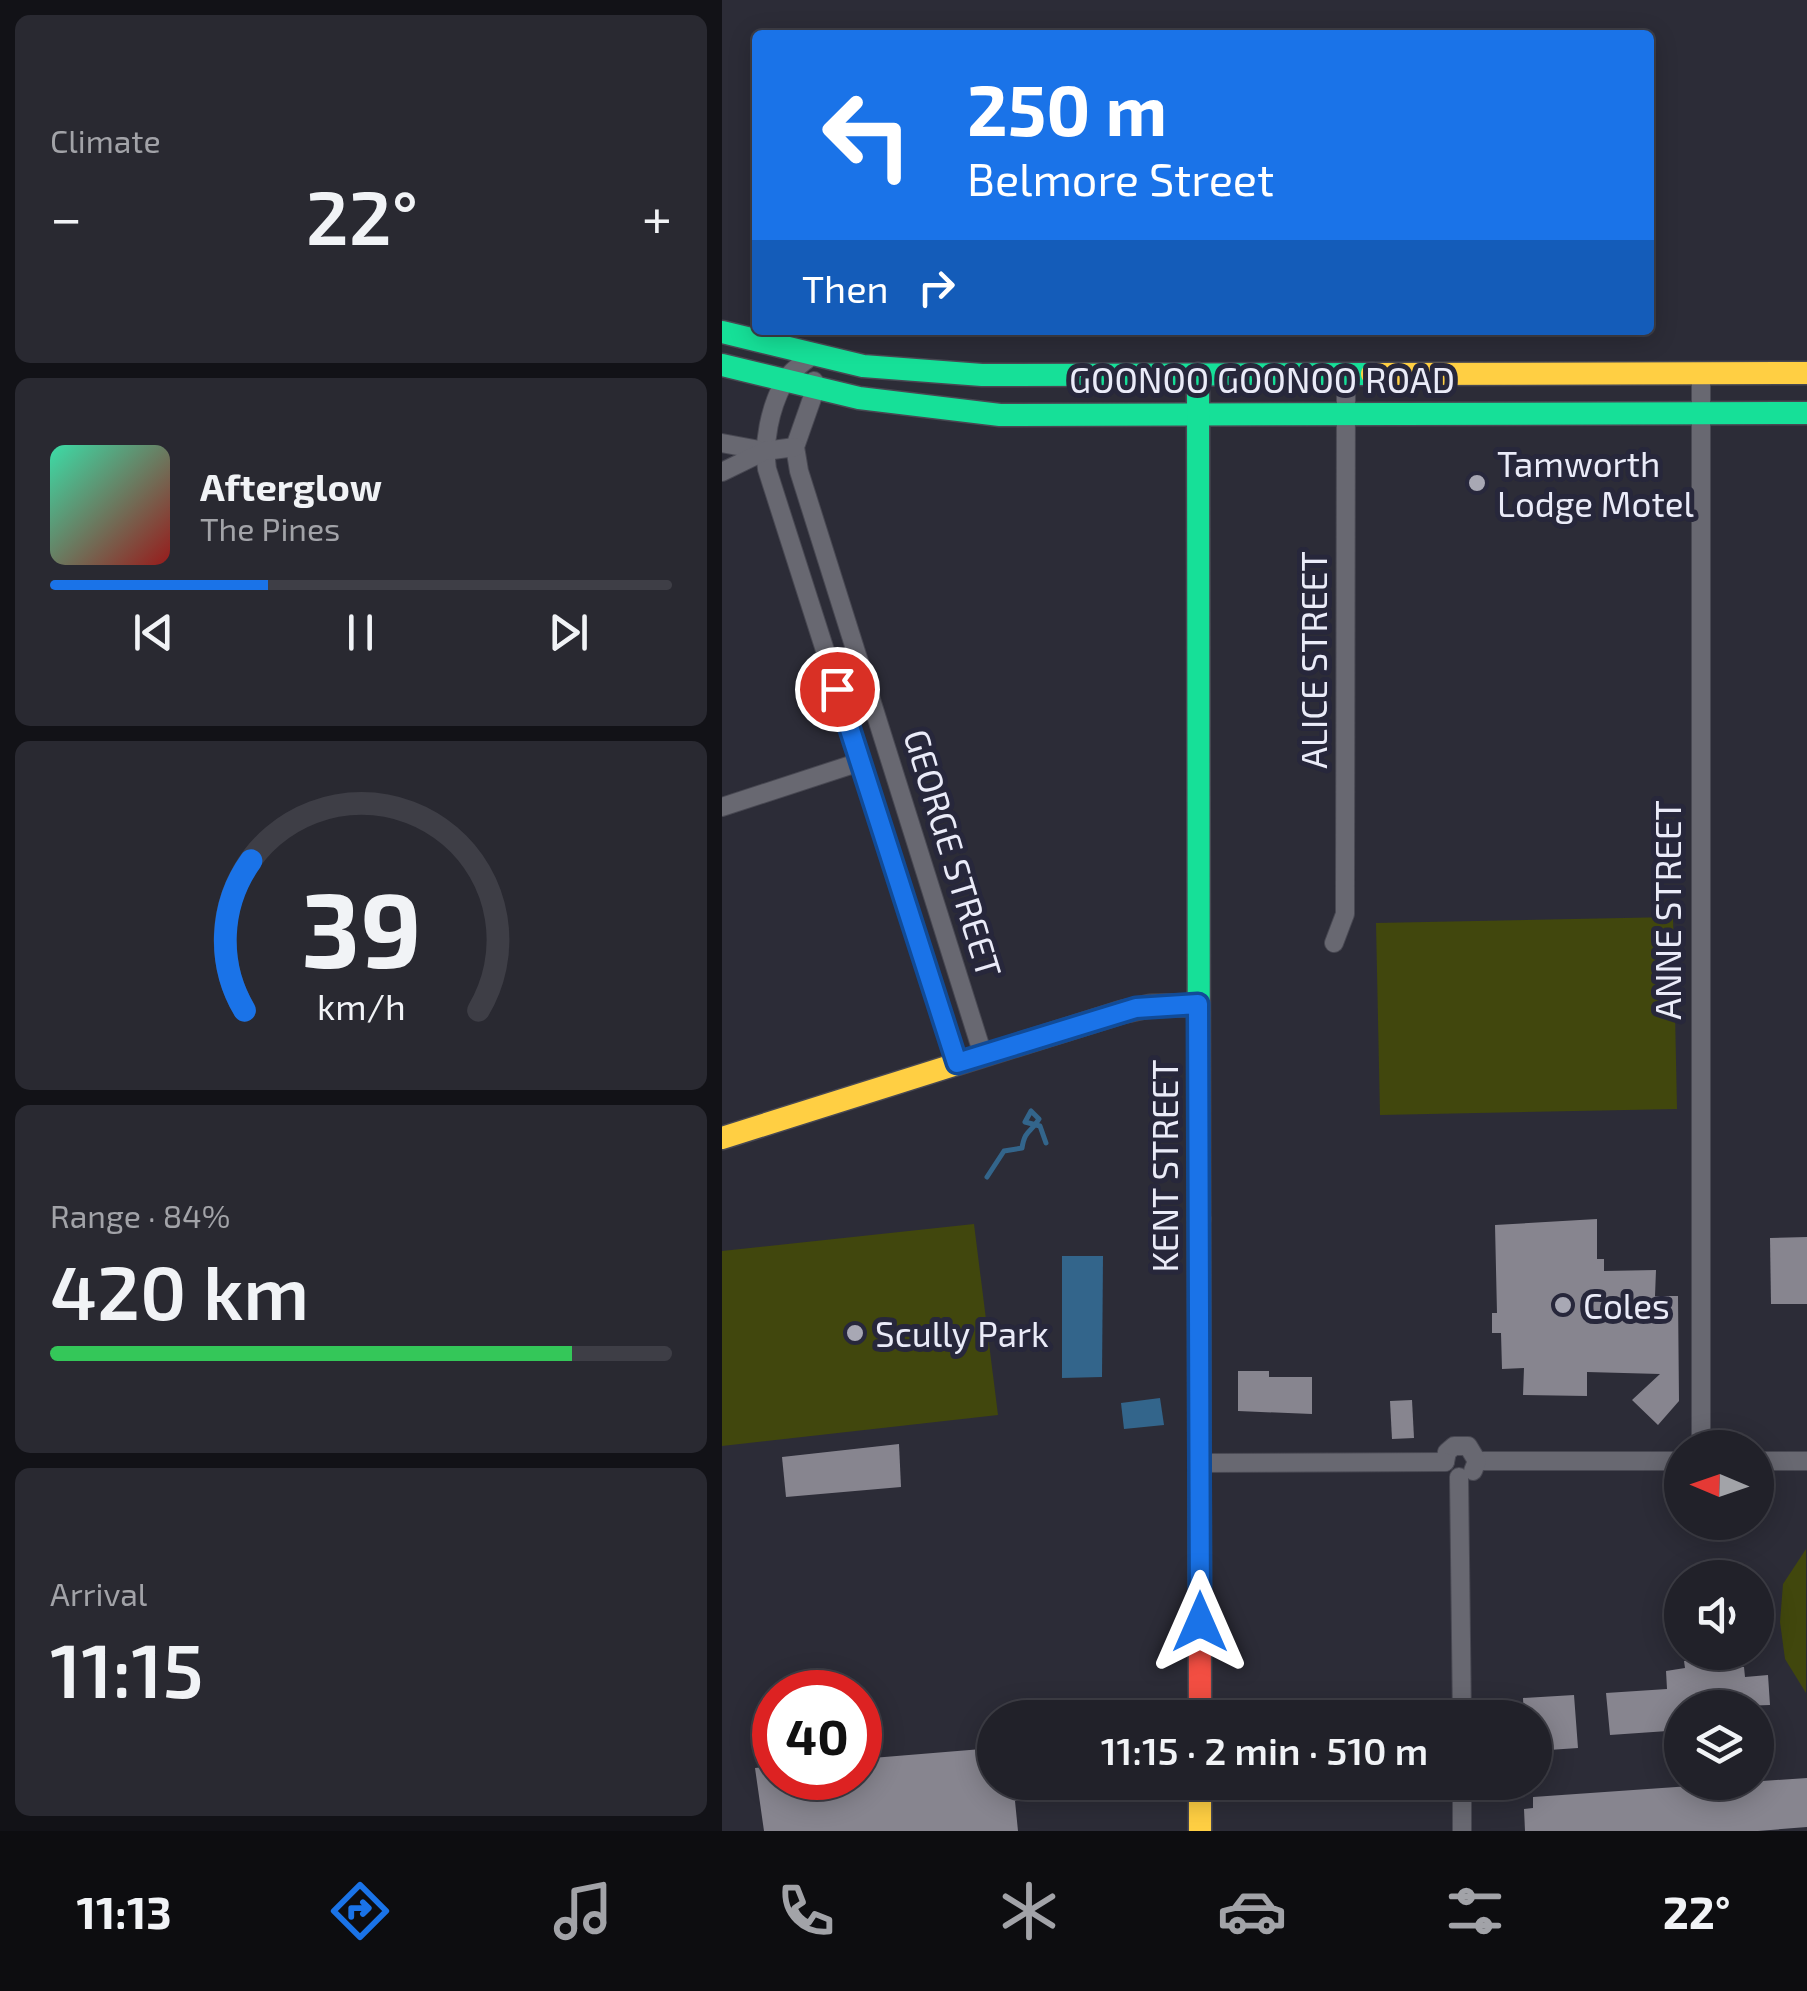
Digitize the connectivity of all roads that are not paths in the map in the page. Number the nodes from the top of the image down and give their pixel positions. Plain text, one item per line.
1 (722, 332) edge
2 (811, 356) junction
3 (722, 364) edge
4 (1701, 373) junction
5 (1806, 373) edge
6 (1198, 374) junction
7 (1346, 375) junction
8 (784, 382) junction
9 (815, 390) junction
10 (1701, 413) junction
11 (1806, 413) edge
12 (1198, 414) junction
13 (1346, 414) junction
14 (722, 443) edge
15 (795, 447) junction
16 (764, 451) junction
17 (722, 472) edge
18 (860, 762) junction
19 (722, 807) edge
20 (1334, 943) dead end
21 (1198, 1004) junction
22 (983, 1055) junction
23 (957, 1063) junction
24 (722, 1138) edge
25 (1702, 1430) edge
26 (1774, 1460) edge
27 (1477, 1461) junction
28 (1664, 1461) edge
29 (1806, 1461) edge
30 (1445, 1462) junction
31 (1200, 1463) junction
32 (1460, 1477) junction
33 (1200, 1700) edge
34 (1462, 1700) edge
35 (1200, 1800) edge
36 (1462, 1800) edge
37 (1200, 1831) edge
38 (1462, 1831) edge

1 - 2 main road, GOONOO GOONOO ROAD
2 - 6 main road, GOONOO GOONOO ROAD
2 - 8 street
2 - 9 street
3 - 8 main road, GOONOO GOONOO ROAD
4 - 5 main road, GOONOO GOONOO ROAD
4 - 7 main road, GOONOO GOONOO ROAD
4 - 10 street, ANNE STREET
6 - 7 main road, GOONOO GOONOO ROAD
6 - 12 main road, KENT STREET
7 - 13 street, ALICE STREET
8 - 9 main road, GOONOO GOONOO ROAD
8 - 16 street
9 - 12 main road, GOONOO GOONOO ROAD
9 - 15 street
10 - 11 main road, GOONOO GOONOO ROAD
10 - 13 main road, GOONOO GOONOO ROAD
10 - 25 street, ANNE STREET
12 - 13 main road, GOONOO GOONOO ROAD
12 - 21 main road, KENT STREET
13 - 20 street, ALICE STREET
14 - 16 street
15 - 16 street
15 - 22 street, GEORGE STREET
16 - 17 street
16 - 18 street, GEORGE STREET
18 - 19 street
18 - 23 street, GEORGE STREET
21 - 22 main road
21 - 31 main road, KENT STREET
22 - 23 main road
23 - 24 main road
26 - 29 street
27 - 28 street
27 - 30 street
27 - 32 street
30 - 31 street
30 - 32 street
31 - 33 main road, KENT STREET
32 - 34 street
35 - 37 main road
36 - 38 street

